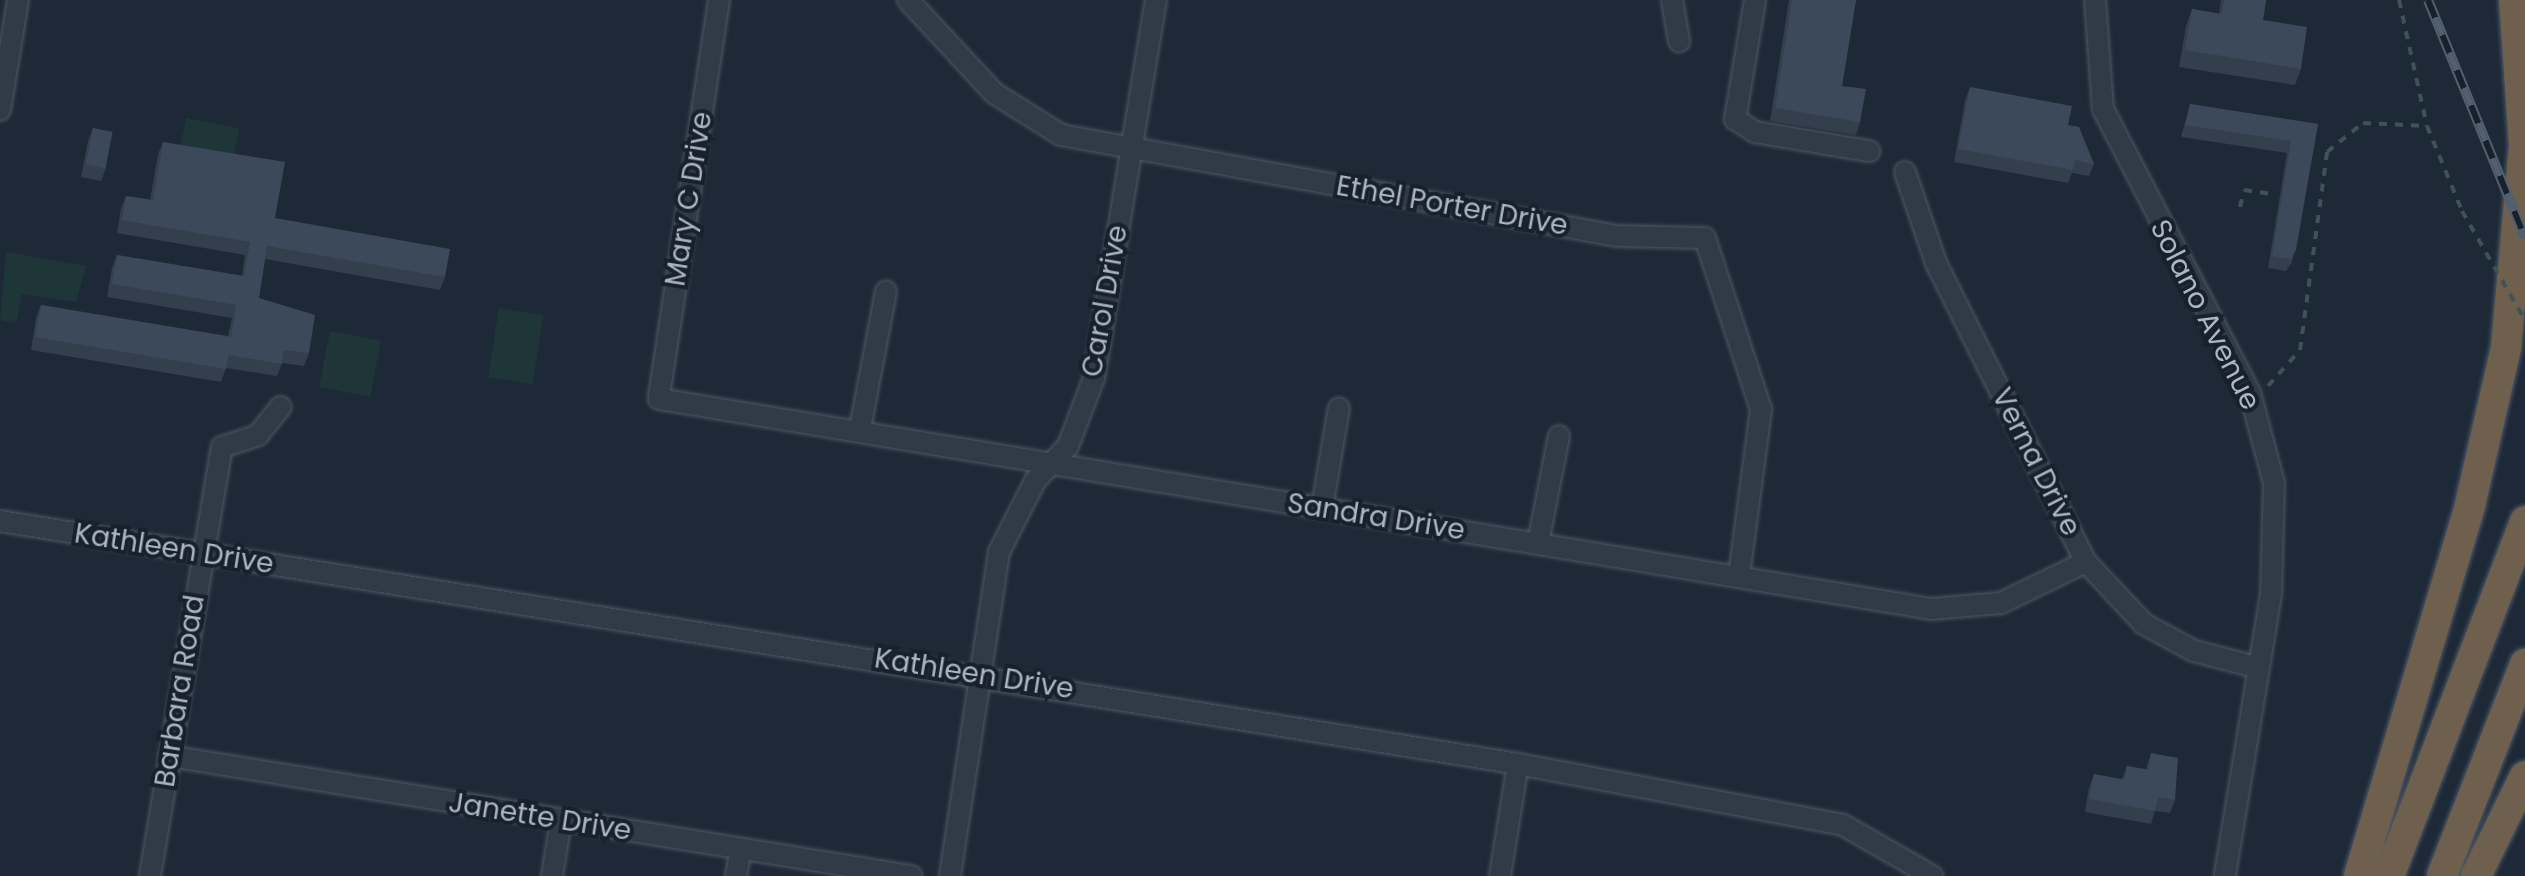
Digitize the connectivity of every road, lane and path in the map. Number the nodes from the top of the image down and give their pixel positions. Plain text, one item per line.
1 (18, 0) edge
2 (719, 0) edge
3 (908, 0) edge
4 (1156, 0) edge
5 (1672, 0) edge
6 (1755, 0) edge
7 (2094, 0) edge
8 (2399, 0) edge
9 (2514, 0) edge
10 (1679, 40) dead end
11 (0, 110) edge
12 (2427, 126) junction
13 (1131, 148) junction
14 (1869, 151) dead end
15 (1905, 172) dead end
16 (2271, 194) dead end
17 (2240, 207) dead end
18 (886, 292) dead end
19 (2525, 320) edge
20 (2250, 394) junction
21 (659, 399) joint
22 (281, 407) dead end
23 (1339, 408) dead end
24 (860, 430) junction
25 (1559, 436) dead end
26 (1053, 463) junction
27 (1322, 508) junction
28 (2525, 521) edge
29 (0, 522) edge
30 (1538, 543) junction
31 (202, 553) junction
32 (2086, 562) junction
33 (1740, 576) junction
34 (2525, 664) edge
35 (2256, 667) junction
36 (980, 673) junction
37 (169, 756) junction
38 (1518, 764) junction
39 (2525, 776) edge
40 (561, 820) junction
41 (741, 849) junction
42 (150, 876) edge
43 (552, 876) edge
44 (736, 876) edge
45 (911, 876) edge
46 (950, 876) edge
47 (1500, 876) edge
48 (1932, 876) edge
49 (2225, 876) edge
50 (2359, 876) edge
51 (2389, 876) edge
52 (2442, 876) edge
53 (2476, 876) edge

1 - 11 street
2 - 21 street, Mary C Drive
3 - 13 street, Ethel Porter Drive
4 - 13 street, Carol Drive
5 - 10 street
6 - 14 street
7 - 20 street, Solano Avenue
8 - 12 path
9 - 50 highway
12 - 19 path, bridge
12 - 20 path
13 - 26 street, Carol Drive
13 - 33 street, Ethel Porter Drive
15 - 32 street, Verna Drive
16 - 17 path
18 - 24 street
20 - 35 street, Solano Avenue
21 - 24 street, Sandra Drive
22 - 31 street, Barbara Road
23 - 27 street
24 - 26 street, Sandra Drive
25 - 30 street
26 - 27 street, Sandra Drive
26 - 36 street, Carol Drive
27 - 30 street, Sandra Drive
28 - 51 highway
29 - 31 street, Kathleen Drive
30 - 33 street, Sandra Drive
31 - 36 street, Kathleen Drive
31 - 37 street, Barbara Road
32 - 33 street, Sandra Drive
32 - 35 street, Verna Drive
34 - 52 highway
35 - 49 street, Solano Avenue
36 - 38 street, Kathleen Drive
36 - 46 street, Carol Drive
37 - 40 street, Janette Drive
37 - 42 street, Barbara Road
38 - 47 street
38 - 48 street, Kathleen Drive
39 - 53 highway
40 - 41 street, Janette Drive
40 - 43 street
41 - 44 street
41 - 45 street, Janette Drive

